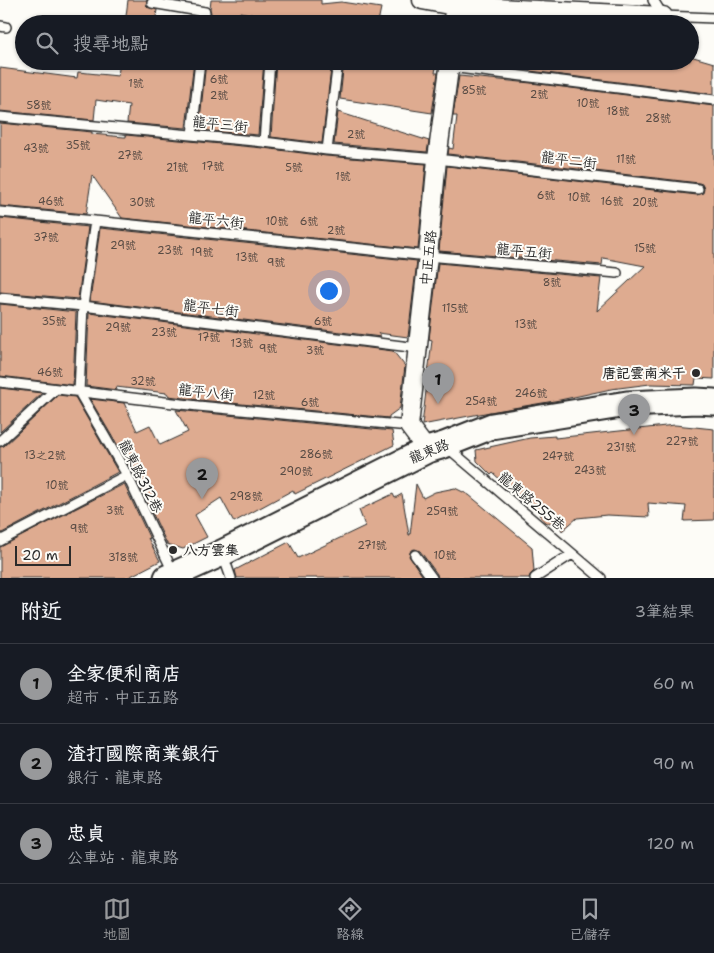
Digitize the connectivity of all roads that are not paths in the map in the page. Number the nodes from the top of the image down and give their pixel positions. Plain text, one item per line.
1 (422, 0) edge
2 (654, 0) edge
3 (152, 3) dead end
4 (456, 3) edge
5 (205, 15) edge
6 (647, 15) edge
7 (662, 15) edge
8 (699, 17) edge
9 (714, 18) edge
10 (199, 70) edge
11 (269, 70) edge
12 (337, 70) edge
13 (449, 70) edge
14 (494, 70) edge
15 (714, 100) edge
16 (0, 117) edge
17 (192, 135) junction
18 (264, 142) junction
19 (327, 150) junction
20 (438, 159) junction
21 (698, 189) dead end
22 (0, 212) edge
23 (95, 221) junction
24 (428, 256) junction
25 (617, 273) dead end
26 (0, 298) edge
27 (83, 306) junction
28 (418, 348) junction
29 (0, 382) edge
30 (56, 389) junction
31 (79, 392) junction
32 (714, 402) edge
33 (409, 426) junction
34 (0, 441) edge
35 (436, 447) junction
36 (127, 475) junction
37 (0, 541) edge
38 (222, 553) junction
39 (572, 554) junction
40 (415, 555) dead end
41 (171, 576) edge
42 (231, 578) edge
43 (432, 578) edge
44 (535, 578) edge
45 (601, 578) edge

1 - 4 street
2 - 7 lane
3 - 5 lane
4 - 6 street
8 - 9 lane
10 - 17 lane
11 - 18 lane
12 - 19 lane
13 - 20 street, 中正五路
14 - 15 lane
16 - 17 lane, 龍平三街
17 - 18 lane, 龍平三街
18 - 19 lane, 龍平三街
19 - 20 lane, 龍平三街
20 - 21 lane, 龍平二街
20 - 24 street, 中正五路
22 - 23 lane, 龍平六街
23 - 24 lane, 龍平六街
23 - 27 lane
24 - 25 lane, 龍平五街
24 - 28 street, 中正五路
26 - 27 lane, 龍平七街
27 - 28 lane, 龍平七街
27 - 31 lane
28 - 33 street, 中正五路
29 - 30 lane, 龍平八街
30 - 31 lane, 龍平八街
30 - 34 lane
31 - 33 lane, 龍平八街
31 - 36 lane, 龍東路312巷
32 - 35 street, 龍東路
33 - 35 street
35 - 38 street, 龍東路
35 - 39 lane, 龍東路255巷
36 - 37 lane
36 - 41 lane, 龍東路312巷
38 - 41 street, 龍東路
38 - 42 lane
39 - 44 lane
39 - 45 lane, 龍東路255巷
40 - 43 lane

